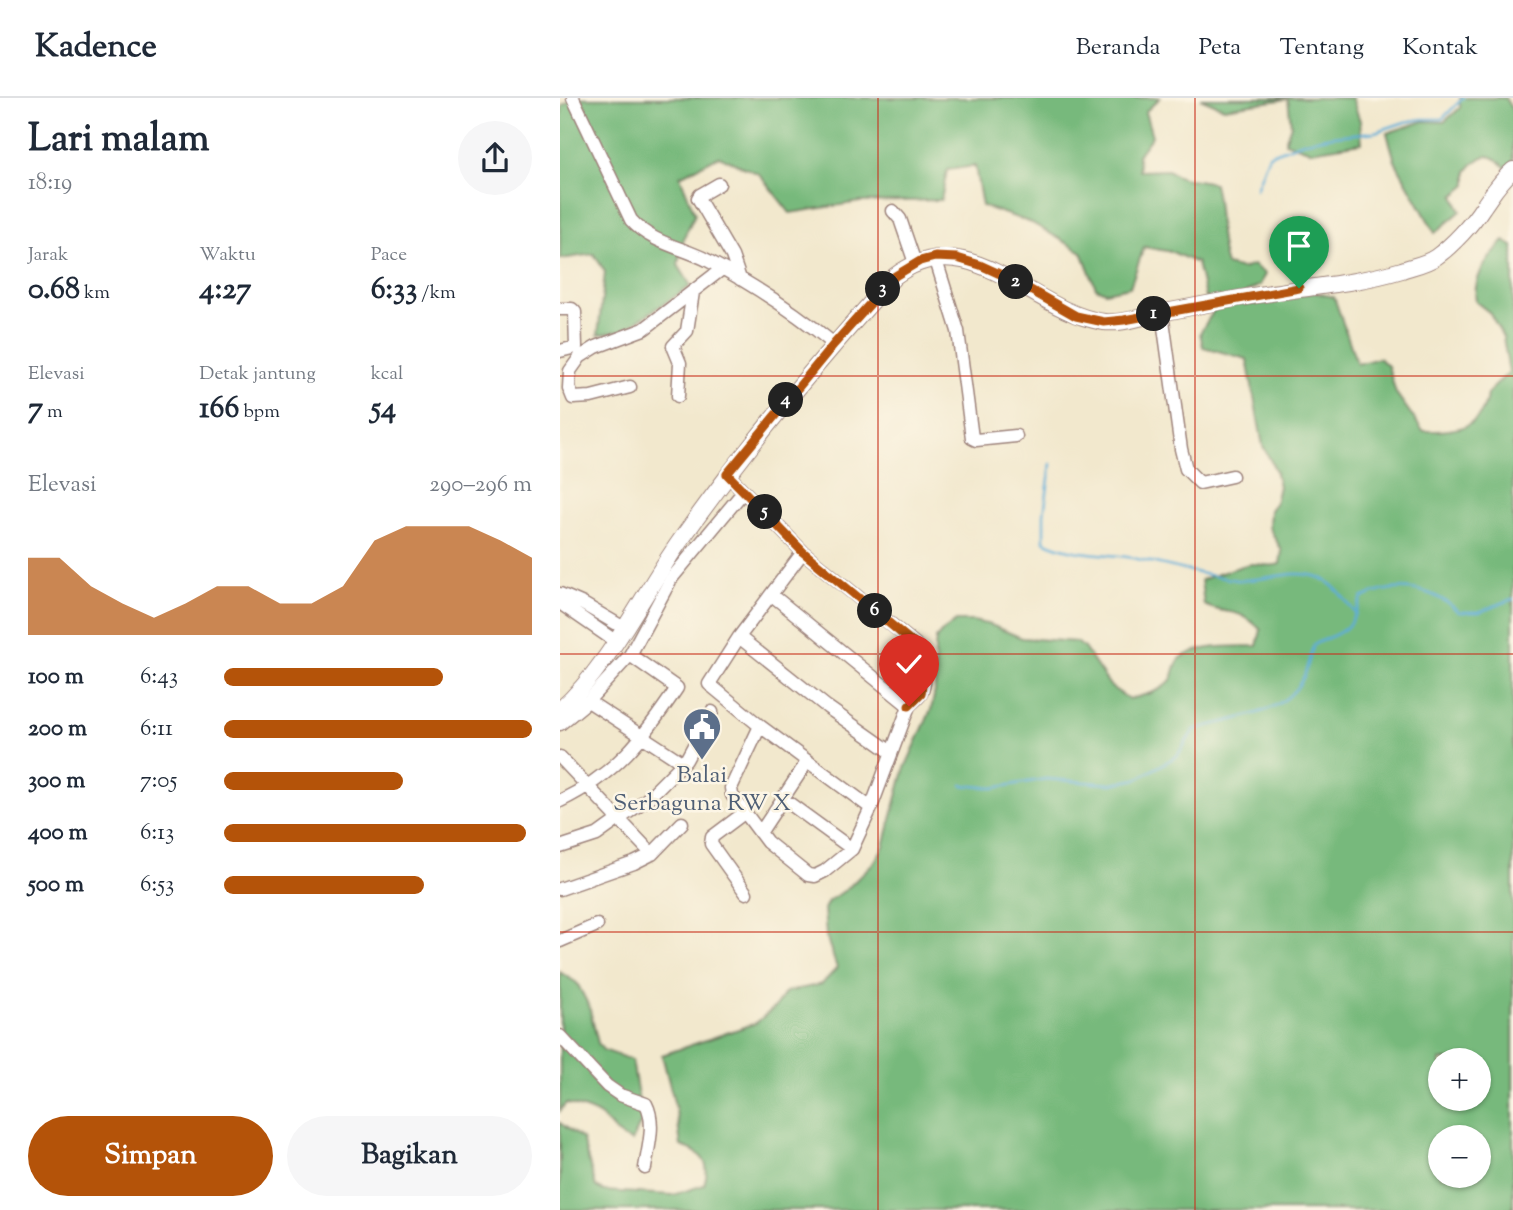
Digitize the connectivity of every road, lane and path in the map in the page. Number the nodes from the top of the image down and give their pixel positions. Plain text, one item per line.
1 (571, 98) edge
2 (560, 100) edge
3 (1513, 170) edge
4 (719, 184) dead end
5 (893, 211) dead end
6 (935, 257) junction
7 (915, 263) junction
8 (722, 269) junction
9 (740, 279) junction
10 (693, 292) junction
11 (560, 309) edge
12 (1163, 313) junction
13 (834, 344) junction
14 (560, 351) edge
15 (630, 387) dead end
16 (678, 397) dead end
17 (1016, 436) dead end
18 (727, 474) junction
19 (1232, 476) dead end
20 (744, 491) junction
21 (803, 552) junction
22 (560, 594) edge
23 (772, 595) junction
24 (560, 603) edge
25 (620, 635) junction
26 (739, 637) junction
27 (629, 655) junction
28 (588, 701) junction
29 (909, 706) junction
30 (712, 712) dead end
31 (563, 715) edge
32 (760, 726) junction
33 (641, 737) junction
34 (891, 752) junction
35 (560, 757) edge
36 (807, 761) junction
37 (683, 763) junction
38 (588, 787) junction
39 (782, 799) junction
40 (560, 801) edge
41 (871, 808) junction
42 (744, 813) junction
43 (620, 821) junction
44 (682, 823) dead end
45 (760, 833) junction
46 (560, 847) edge
47 (852, 849) junction
48 (652, 854) junction
49 (560, 889) edge
50 (747, 893) dead end
51 (597, 925) dead end
52 (560, 942) edge
53 (560, 1036) edge
54 (645, 1168) dead end

1 - 2 street
1 - 8 street
3 - 12 main road
4 - 9 street
5 - 7 street
6 - 7 main road
6 - 12 main road
6 - 17 street
7 - 13 main road
8 - 9 street
8 - 10 street
9 - 13 street
10 - 15 street
10 - 16 street
11 - 14 street
12 - 19 street
13 - 18 main road
18 - 20 street
18 - 25 main road
20 - 21 street
20 - 27 street
21 - 23 street
21 - 29 street
22 - 25 street
23 - 26 street
23 - 29 street
24 - 25 street
25 - 31 main road
26 - 32 street
26 - 34 street
27 - 28 street
27 - 33 street
28 - 31 street
28 - 33 street
29 - 34 street
30 - 37 street
32 - 36 street
32 - 42 street
33 - 37 street
33 - 38 street
34 - 41 street
35 - 38 street
36 - 39 street
36 - 41 street
37 - 43 street
38 - 40 street
38 - 43 street
39 - 45 street
39 - 47 street
41 - 47 street
42 - 45 street
42 - 50 street
43 - 46 street
43 - 48 street
44 - 48 street
45 - 47 street
48 - 49 street
51 - 52 street
53 - 54 street

